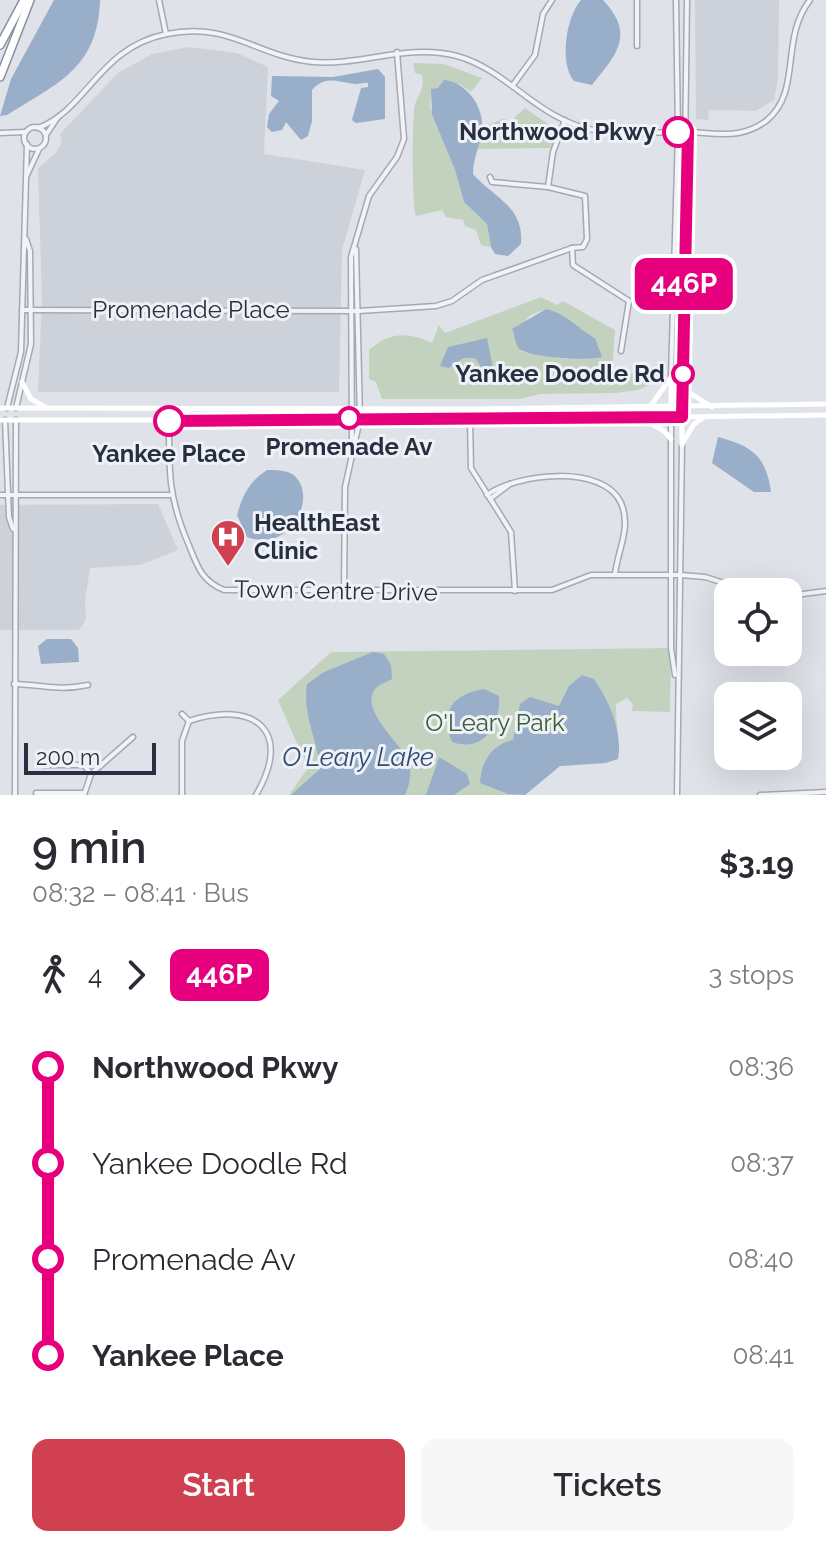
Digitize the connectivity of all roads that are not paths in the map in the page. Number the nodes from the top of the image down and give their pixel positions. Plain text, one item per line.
1 (27, 0) edge
2 (159, 0) edge
3 (637, 0) edge
4 (676, 0) edge
5 (687, 0) edge
6 (810, 0) edge
7 (550, 3) edge
8 (166, 34) junction
9 (0, 45) edge
10 (637, 46) dead end
11 (397, 52) junction
12 (0, 77) edge
13 (513, 85) junction
14 (58, 116) junction
15 (565, 120) junction
16 (38, 128) junction
17 (26, 132) junction
18 (678, 132) junction
19 (688, 132) junction
20 (0, 133) edge
21 (7, 134) junction
22 (46, 135) junction
23 (25, 142) junction
24 (40, 148) junction
25 (27, 175) junction
26 (490, 177) dead end
27 (548, 187) junction
28 (25, 237) junction
29 (355, 247) junction
30 (572, 248) junction
31 (22, 310) junction
32 (32, 310) junction
33 (351, 311) junction
34 (359, 311) junction
35 (621, 351) dead end
36 (671, 377) junction
37 (22, 382) junction
38 (682, 383) junction
39 (826, 404) edge
40 (682, 407) junction
41 (713, 407) junction
42 (3, 408) edge
43 (16, 408) junction
44 (46, 408) junction
45 (223, 408) junction
46 (350, 408) junction
47 (649, 408) junction
48 (671, 408) junction
49 (360, 409) junction
50 (826, 415) edge
51 (682, 417) junction
52 (704, 417) junction
53 (350, 418) junction
54 (640, 418) junction
55 (671, 418) junction
56 (360, 419) junction
57 (3, 420) edge
58 (16, 420) junction
59 (470, 420) junction
60 (169, 421) junction
61 (671, 439) junction
62 (682, 445) junction
63 (352, 453) junction
64 (0, 495) edge
65 (9, 495) junction
66 (17, 495) junction
67 (170, 495) junction
68 (489, 497) junction
69 (13, 529) junction
70 (615, 575) junction
71 (671, 575) junction
72 (681, 575) junction
73 (714, 580) edge
74 (515, 591) junction
75 (826, 591) edge
76 (344, 592) junction
77 (802, 594) edge
78 (14, 684) junction
79 (88, 685) dead end
80 (677, 685) junction
81 (182, 714) dead end
82 (189, 721) junction
83 (133, 737) dead end
84 (44, 765) dead end
85 (91, 774) junction
86 (826, 792) edge
87 (36, 793) dead end
88 (84, 794) edge
89 (15, 795) edge
90 (182, 795) edge
91 (256, 795) edge
92 (677, 795) edge
93 (760, 795) edge

1 - 9 highway
1 - 12 highway
2 - 8 street
3 - 10 street
4 - 18 street
5 - 19 street
6 - 19 street
7 - 13 street
8 - 11 street
8 - 14 street
11 - 13 street
11 - 29 street
13 - 15 street
14 - 16 street
14 - 22 street
15 - 18 street
15 - 27 street
16 - 17 street
16 - 22 street
17 - 21 street
17 - 23 street
18 - 19 street
18 - 36 street
19 - 38 street
20 - 21 street
21 - 23 street
22 - 24 street
23 - 24 street
23 - 25 street
24 - 25 street
25 - 28 street
26 - 27 street
27 - 30 street
28 - 31 street
28 - 32 street
29 - 33 street
29 - 34 street
30 - 34 street, Promenade Place
30 - 35 street
31 - 32 street, Promenade Place
31 - 42 street
32 - 33 street, Promenade Place
32 - 37 street
33 - 34 street, Promenade Place
33 - 46 street
34 - 49 street
36 - 47 main road
36 - 48 main road
37 - 43 street
37 - 44 main road
38 - 40 main road
38 - 41 main road
39 - 41 main road
40 - 41 main road
40 - 48 main road
40 - 51 main road
42 - 43 main road
42 - 57 main road
43 - 44 main road
43 - 58 main road
44 - 45 main road
45 - 46 main road
45 - 60 main road
46 - 49 main road
46 - 53 street
47 - 48 main road
47 - 49 main road
48 - 55 main road
49 - 56 street
50 - 52 main road
51 - 52 main road
51 - 55 main road
51 - 62 main road
52 - 62 main road
53 - 56 main road
53 - 60 main road
53 - 63 street
54 - 55 main road
54 - 59 main road
54 - 61 main road
55 - 61 street
56 - 59 main road
56 - 63 street
57 - 58 main road
57 - 65 street
58 - 60 main road
58 - 66 street
59 - 68 street
60 - 67 street
61 - 71 street
62 - 72 street
63 - 76 street
64 - 65 street
65 - 66 street
65 - 69 street
66 - 67 street
66 - 69 street
67 - 76 street, Town Centre Drive
68 - 70 street
68 - 74 street
69 - 78 street
70 - 71 street, Town Centre Drive
70 - 74 street, Town Centre Drive
71 - 72 street, Town Centre Drive
71 - 80 street
72 - 73 street, Town Centre Drive
72 - 80 street
74 - 76 street, Town Centre Drive
75 - 77 street
78 - 79 street
78 - 89 street
80 - 92 street
81 - 82 street
82 - 90 street
82 - 91 street
83 - 85 street
84 - 85 street
85 - 88 street
86 - 93 street
87 - 88 street

